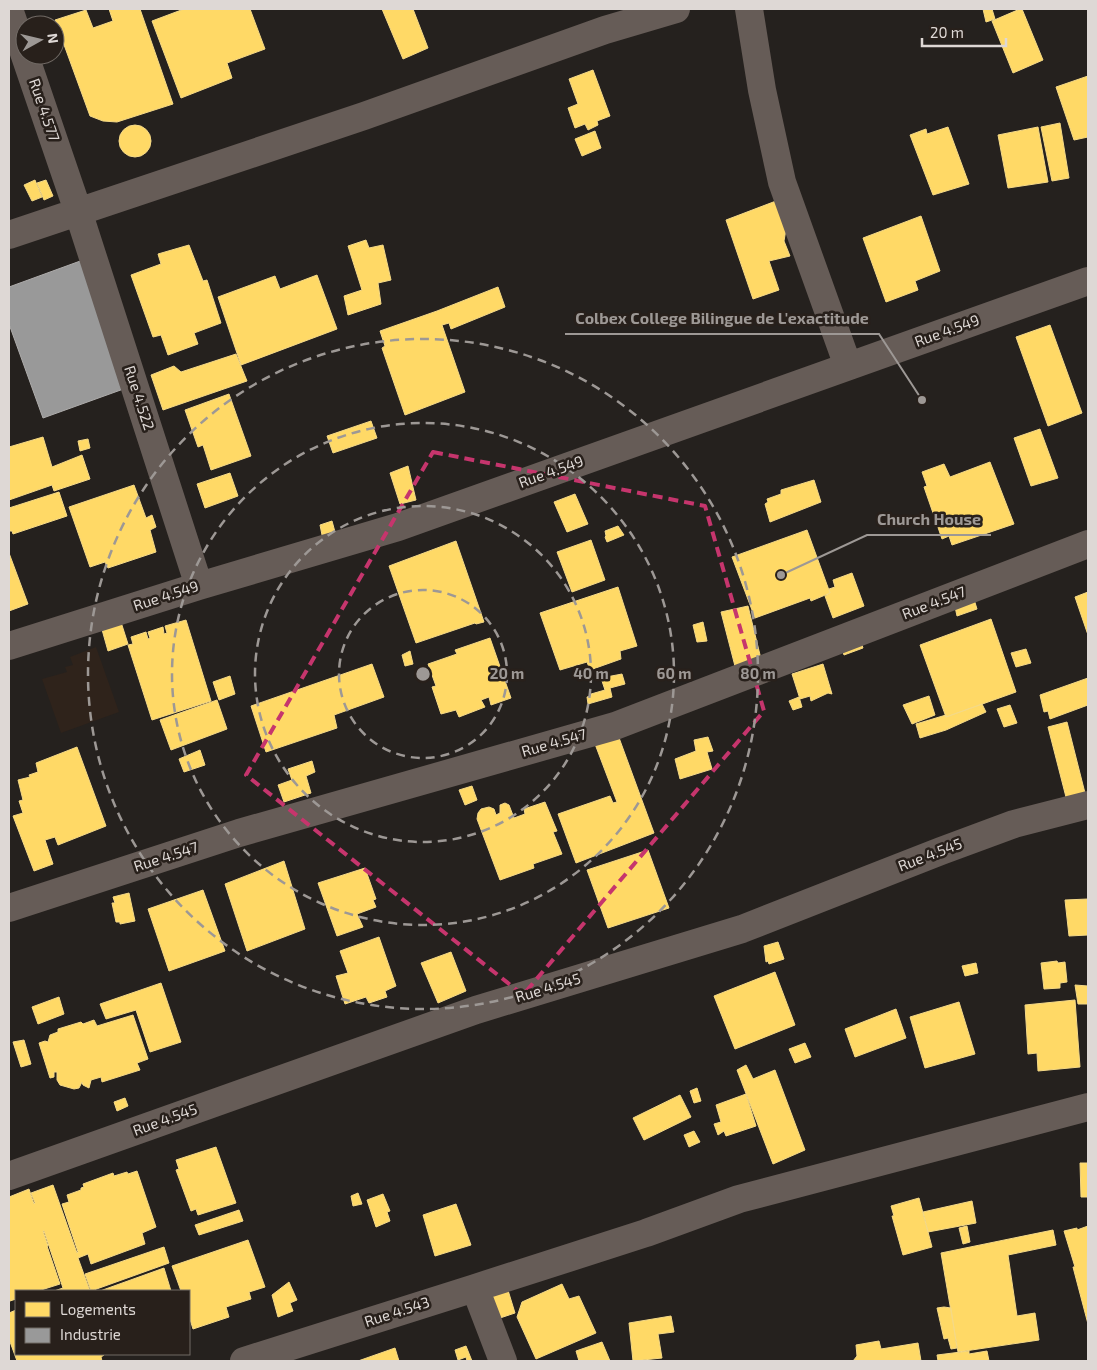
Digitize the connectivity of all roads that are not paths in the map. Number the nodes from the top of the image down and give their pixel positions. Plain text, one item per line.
1 (9, 9) edge
2 (676, 9) edge
3 (749, 9) edge
4 (78, 211) junction
5 (9, 235) edge
6 (1088, 281) edge
7 (848, 366) junction
8 (1088, 544) edge
9 (198, 586) junction
10 (9, 646) edge
11 (1088, 804) edge
12 (9, 908) edge
13 (1088, 1107) edge
14 (9, 1176) edge
15 (475, 1288) junction
16 (244, 1361) edge
17 (503, 1361) edge

1 - 4 street, Rue 4.577
2 - 4 street
3 - 7 street
4 - 5 street
4 - 9 street, Rue 4.522
6 - 7 street, Rue 4.549
7 - 9 street, Rue 4.549
8 - 12 street, Rue 4.547
9 - 10 street, Rue 4.549
11 - 14 street, Rue 4.545
13 - 15 street, Rue 4.543
15 - 16 street, Rue 4.543
15 - 17 street

